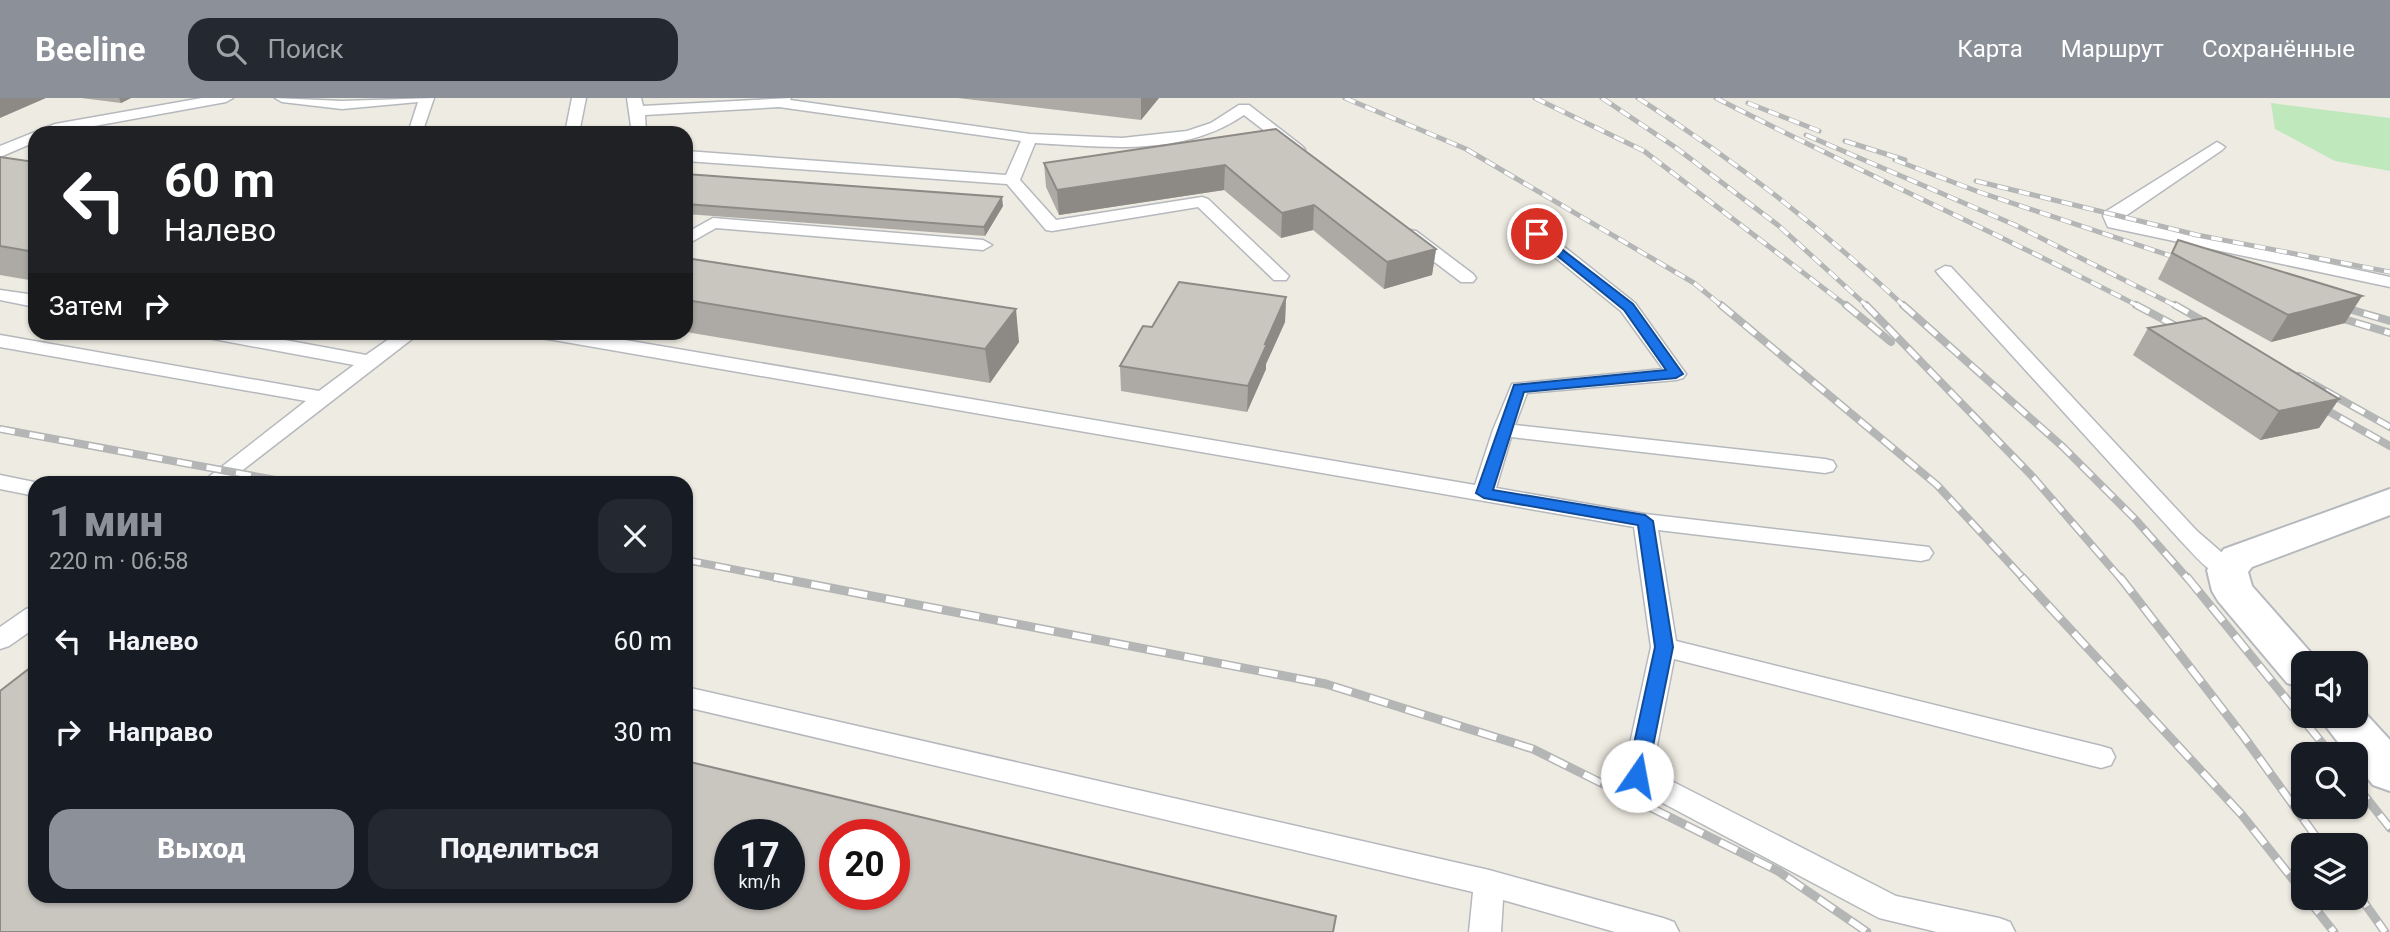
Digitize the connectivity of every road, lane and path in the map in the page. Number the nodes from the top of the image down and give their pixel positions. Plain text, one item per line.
1 (226, 98) edge
2 (282, 98) edge
3 (420, 98) edge
4 (427, 98) edge
5 (579, 98) edge
6 (781, 101) edge
7 (1239, 103) edge
8 (635, 104) edge
9 (66, 126) edge
10 (417, 126) edge
11 (573, 126) edge
12 (638, 126) edge
13 (1030, 138) junction
14 (28, 140) edge
15 (2217, 147) dead end
16 (0, 152) edge
17 (693, 157) edge
18 (1308, 157) edge
19 (1012, 180) junction
20 (1392, 222) edge
21 (1537, 234) dead end
22 (693, 236) edge
23 (984, 245) dead end
24 (1945, 271) dead end
25 (1280, 276) dead end
26 (1467, 278) dead end
27 (2390, 282) edge
28 (0, 295) edge
29 (28, 300) edge
30 (251, 340) edge
31 (401, 340) edge
32 (589, 340) edge
33 (0, 341) edge
34 (370, 362) junction
35 (323, 398) junction
36 (1503, 430) junction
37 (1825, 466) dead end
38 (221, 476) edge
39 (0, 482) edge
40 (28, 488) edge
41 (1484, 493) junction
42 (2390, 501) edge
43 (1645, 521) junction
44 (1922, 553) dead end
45 (2227, 570) junction
46 (28, 620) edge
47 (0, 640) edge
48 (1664, 647) junction
49 (2291, 658) edge
50 (693, 698) edge
51 (2352, 728) edge
52 (2101, 757) dead end
53 (2390, 772) edge
54 (1489, 883) junction
55 (1485, 932) edge
56 (1662, 932) edge
57 (1999, 932) edge

1 - 9 lane
2 - 3 lane
4 - 10 lane
5 - 11 lane
6 - 8 lane
6 - 13 lane
7 - 13 lane
7 - 18 lane
8 - 12 lane
13 - 19 lane
14 - 16 lane
15 - 27 lane
17 - 19 lane
19 - 25 lane
20 - 26 lane
21 - 36 lane
22 - 23 lane
24 - 45 lane
28 - 29 lane
30 - 34 lane
31 - 34 lane
32 - 41 lane
33 - 35 lane
34 - 35 lane
35 - 38 lane
36 - 37 lane
36 - 41 lane
39 - 40 lane
41 - 43 lane
42 - 45 street
43 - 44 lane
43 - 48 lane
45 - 49 street
46 - 47 lane
48 - 52 lane
48 - 57 lane
50 - 54 lane
51 - 53 street
54 - 55 lane
54 - 56 lane

